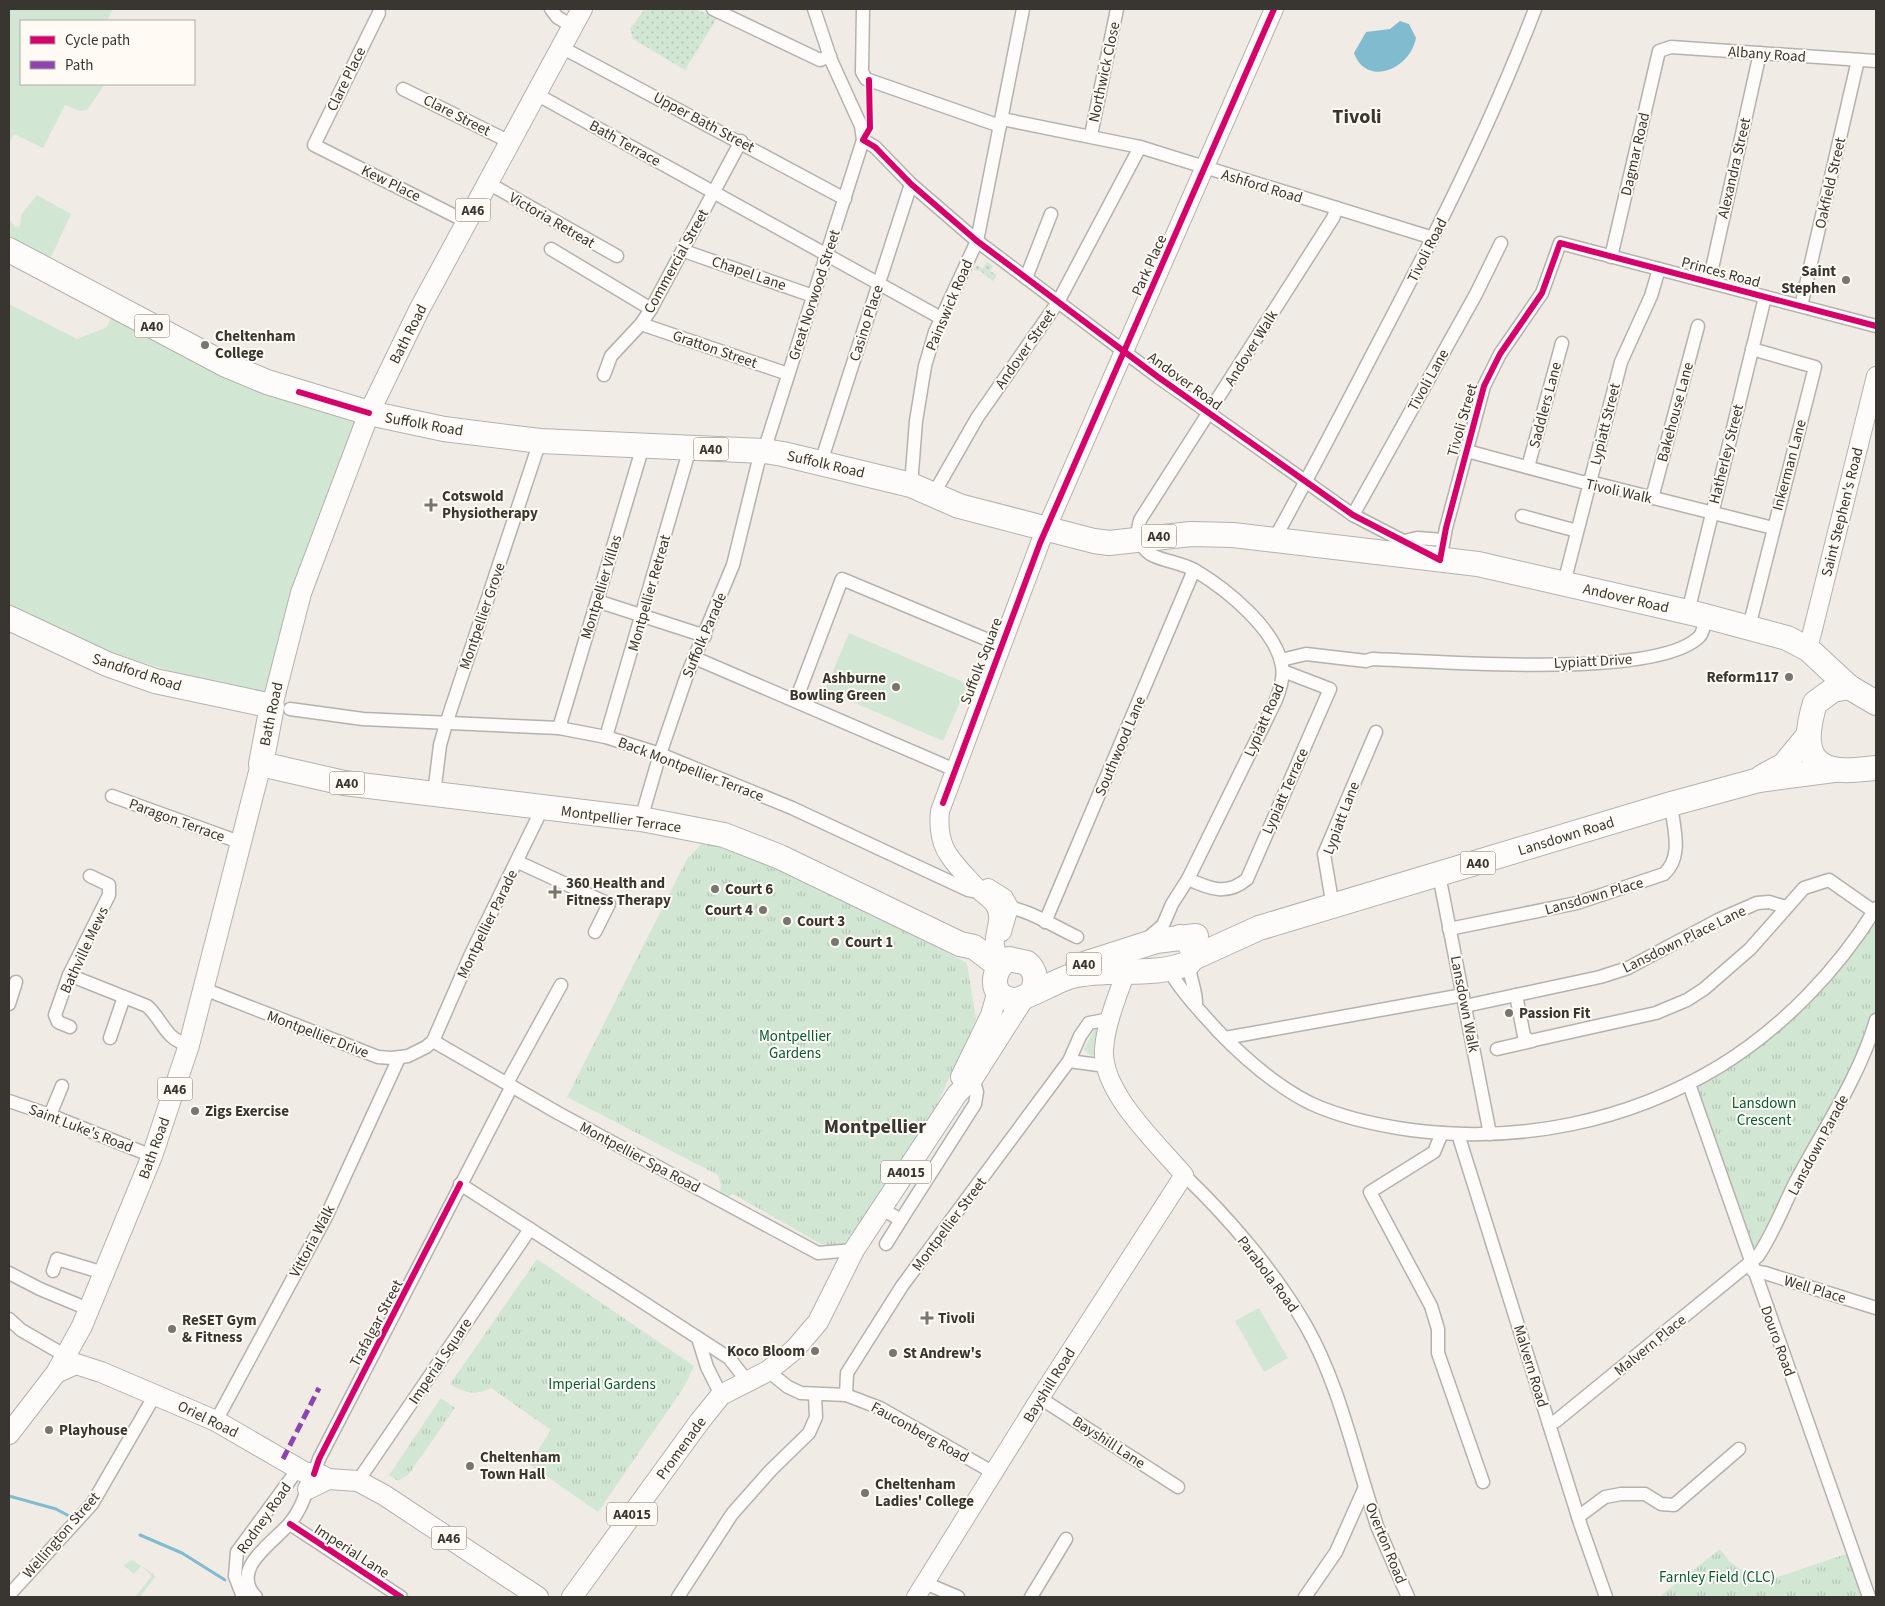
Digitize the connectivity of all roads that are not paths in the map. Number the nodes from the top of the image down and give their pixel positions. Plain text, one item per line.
1 (551, 9) edge
2 (582, 9) edge
3 (713, 9) edge
4 (814, 9) edge
5 (863, 9) edge
6 (1024, 9) edge
7 (1117, 9) edge
8 (1274, 9) edge
9 (1534, 9) edge
10 (379, 13) dead end
11 (572, 26) junction
12 (561, 47) junction
13 (1659, 51) joint
14 (1760, 53) junction
15 (830, 56) junction
16 (1858, 60) junction
17 (1876, 62) edge
18 (403, 88) dead end
19 (536, 94) junction
20 (1001, 122) junction
21 (1091, 135) junction
22 (863, 140) junction
23 (740, 141) junction
24 (510, 142) junction
25 (314, 145) joint
26 (1140, 147) junction
27 (1205, 169) junction
28 (488, 183) junction
29 (911, 184) junction
30 (714, 192) junction
31 (845, 199) junction
32 (1337, 208) junction
33 (1051, 214) dead end
34 (467, 222) junction
35 (1433, 238) junction
36 (977, 241) junction
37 (1501, 243) dead end
38 (1560, 243) joint
39 (551, 249) dead end
40 (9, 250) edge
41 (684, 251) junction
42 (827, 255) junction
43 (617, 256) dead end
44 (1611, 257) junction
45 (1659, 269) junction
46 (1026, 278) junction
47 (1709, 282) junction
48 (879, 283) junction
49 (813, 296) junction
50 (1765, 297) junction
51 (1058, 302) junction
52 (1801, 306) junction
53 (651, 309) junction
54 (941, 318) junction
55 (641, 324) junction
56 (1698, 326) dead end
57 (1876, 326) edge
58 (1562, 343) dead end
59 (1752, 349) junction
60 (1124, 351) junction
61 (788, 374) junction
62 (604, 376) dead end
63 (1876, 376) edge
64 (368, 413) junction
65 (1209, 414) junction
66 (643, 446) junction
67 (690, 448) junction
68 (538, 450) junction
69 (764, 451) junction
70 (1466, 451) junction
71 (821, 462) junction
72 (1528, 467) junction
73 (1590, 482) junction
74 (1305, 484) junction
75 (911, 485) junction
76 (933, 495) junction
77 (1652, 498) junction
78 (1711, 512) junction
79 (1353, 515) junction
80 (1522, 516) dead end
81 (1773, 528) junction
82 (1045, 530) junction
83 (1576, 531) junction
84 (1275, 538) junction
85 (1136, 539) junction
86 (1405, 541) junction
87 (1442, 550) junction
88 (1194, 570) junction
89 (1564, 584) junction
90 (597, 601) junction
91 (1697, 614) junction
92 (643, 615) junction
93 (9, 620) edge
94 (1749, 627) junction
95 (705, 636) junction
96 (1000, 645) junction
97 (1808, 648) junction
98 (695, 658) junction
99 (1282, 666) junction
100 (1849, 687) junction
101 (796, 700) junction
102 (1815, 703) junction
103 (1876, 703) edge
104 (281, 707) junction
105 (446, 724) junction
106 (559, 728) junction
107 (1376, 732) dead end
108 (606, 737) junction
109 (1807, 737) junction
110 (660, 754) junction
111 (261, 764) junction
112 (1876, 768) edge
113 (955, 770) junction
114 (1834, 770) junction
115 (1759, 780) junction
116 (434, 794) junction
117 (112, 796) dead end
118 (1671, 804) junction
119 (542, 808) junction
120 (641, 819) junction
121 (242, 843) junction
122 (518, 862) junction
123 (1439, 875) junction
124 (90, 876) dead end
125 (1188, 879) junction
126 (978, 885) junction
127 (1333, 907) junction
128 (1786, 907) junction
129 (1003, 908) junction
130 (1876, 911) edge
131 (1045, 922) junction
132 (1260, 928) junction
133 (1449, 929) junction
134 (1172, 931) junction
135 (595, 932) dead end
136 (1078, 937) dead end
137 (976, 943) junction
138 (1135, 948) junction
139 (1191, 960) junction
140 (1006, 970) junction
141 (1142, 972) junction
142 (1096, 974) junction
143 (69, 976) junction
144 (16, 982) dead end
145 (560, 985) dead end
146 (204, 989) junction
147 (1027, 995) junction
148 (1516, 995) junction
149 (124, 997) junction
150 (1116, 1001) junction
151 (1464, 1001) junction
152 (9, 1004) edge
153 (1196, 1005) junction
154 (1110, 1019) junction
155 (1876, 1020) edge
156 (70, 1027) dead end
157 (110, 1038) dead end
158 (1225, 1038) junction
159 (432, 1041) junction
160 (1532, 1041) junction
161 (189, 1045) junction
162 (1497, 1049) dead end
163 (399, 1058) junction
164 (1069, 1061) junction
165 (1106, 1066) junction
166 (972, 1078) junction
167 (509, 1084) junction
168 (1689, 1084) junction
169 (62, 1086) dead end
170 (957, 1094) junction
171 (9, 1101) edge
172 (50, 1115) junction
173 (1442, 1133) junction
174 (1458, 1134) junction
175 (1490, 1134) junction
176 (152, 1156) junction
177 (1184, 1175) junction
178 (460, 1184) junction
179 (882, 1209) junction
180 (901, 1220) junction
181 (530, 1229) junction
182 (886, 1244) dead end
183 (854, 1250) junction
184 (1752, 1268) junction
185 (53, 1271) dead end
186 (9, 1273) edge
187 (104, 1273) junction
188 (1876, 1308) edge
189 (85, 1318) junction
190 (9, 1319) edge
191 (698, 1338) junction
192 (61, 1364) junction
193 (768, 1371) junction
194 (101, 1372) junction
195 (747, 1382) junction
196 (155, 1395) junction
197 (721, 1395) junction
198 (815, 1395) junction
199 (846, 1395) junction
200 (1040, 1398) junction
201 (216, 1421) junction
202 (1549, 1424) junction
203 (9, 1434) edge
204 (1739, 1449) dead end
205 (994, 1473) junction
206 (310, 1477) junction
207 (358, 1481) junction
208 (1483, 1482) dead end
209 (1178, 1487) dead end
210 (1365, 1488) junction
211 (1578, 1516) junction
212 (290, 1524) junction
213 (1066, 1539) dead end
214 (921, 1590) edge
215 (9, 1595) edge
216 (249, 1595) edge
217 (401, 1597) edge
218 (538, 1597) edge
219 (572, 1597) edge
220 (678, 1597) edge
221 (958, 1597) edge
222 (1030, 1597) edge
223 (1306, 1597) edge
224 (1408, 1597) edge
225 (1606, 1597) edge
226 (1869, 1597) edge

1 - 11 street
2 - 11 main road, Bath Road / A46
3 - 15 street
4 - 15 street
5 - 20 street, Ashford Road
6 - 20 street, Painswick Road
7 - 21 street, Northwick Close
8 - 27 street, Park Place
9 - 35 street, Tivoli Road
10 - 25 street, Clare Place
11 - 12 main road, Bath Road / A46
12 - 19 main road, Bath Road / A46
12 - 23 street, Upper Bath Street
13 - 14 street, Albany Road
13 - 44 street, Dagmar Road
14 - 16 street, Albany Road
14 - 47 street, Alexandra Street
15 - 22 street
16 - 17 street, Albany Road
16 - 52 street, Oakfield Street
18 - 24 street, Clare Street
19 - 24 main road, Bath Road / A46
19 - 30 street, Bath Terrace
20 - 21 street, Ashford Road
20 - 36 street, Painswick Road
21 - 26 street, Ashford Road
22 - 29 street, Andover Road
22 - 31 street, Great Norwood Street
23 - 30 street, Commercial Street
23 - 31 street, Upper Bath Street
24 - 28 main road, Bath Road / A46
25 - 34 street, Kew Place
26 - 27 street, Ashford Road
26 - 51 street, Andover Street
27 - 32 street, Ashford Road
27 - 60 street, Park Place
28 - 34 main road, Bath Road / A46
28 - 43 street, Victoria Retreat
29 - 36 street, Andover Road
29 - 48 street, Casino Place
30 - 41 street, Commercial Street
30 - 42 street, Bath Terrace
31 - 42 street, Great Norwood Street
32 - 35 street, Ashford Road
32 - 65 street, Andover Walk
33 - 46 street
34 - 64 main road, Bath Road / A46
35 - 74 street, Tivoli Road
36 - 46 street, Andover Road
36 - 54 street, Painswick Road
37 - 79 street, Tivoli Lane
38 - 44 street, Princes Road
38 - 70 street, Tivoli Street
39 - 53 street
40 - 64 highway, A40
41 - 49 street, Chapel Lane
41 - 53 street, Commercial Street
42 - 48 street, Bath Terrace
42 - 49 street, Great Norwood Street
44 - 45 street, Princes Road
45 - 47 street, Princes Road
45 - 73 street, Lypiatt Street
46 - 51 street, Andover Road
47 - 50 street, Princes Road
48 - 54 street, Bath Terrace
48 - 71 street, Casino Place
49 - 61 street, Great Norwood Street
50 - 52 street, Princes Road
50 - 59 street, Hatherley Street
51 - 60 street, Andover Road
51 - 76 street, Andover Street
52 - 57 street, Princes Road
53 - 55 street, Commercial Street
54 - 75 street, Painswick Road
55 - 61 street, Gratton Street
55 - 62 street, Commercial Street
56 - 77 street, Bakehouse Lane
58 - 72 street, Saddlers Lane
59 - 78 street, Hatherley Street
59 - 81 street, Inkerman Lane
60 - 65 street, Andover Road
60 - 82 street, Park Place
61 - 69 street, Great Norwood Street
63 - 97 street, Saint Stephen's Road
64 - 68 highway, Suffolk Road / A40
64 - 104 main road, Bath Road / A46
65 - 74 street, Andover Road
65 - 85 street, Andover Walk
66 - 67 highway, Suffolk Road / A40
66 - 68 highway, Suffolk Road / A40
66 - 90 street, Montpellier Villas
67 - 69 highway, Suffolk Road / A40
67 - 92 street, Montpellier Retreat
68 - 105 street, Montpellier Grove
69 - 71 highway, Suffolk Road / A40
69 - 95 street, Suffolk Parade
70 - 72 street, Tivoli Walk
70 - 87 street, Tivoli Street
71 - 75 highway, Suffolk Road / A40
72 - 73 street, Tivoli Walk
73 - 77 street, Tivoli Walk
73 - 83 street, Lypiatt Street
74 - 79 street, Andover Road
74 - 84 street, Tivoli Road
75 - 76 highway, Suffolk Road / A40
76 - 82 highway, Suffolk Road / A40
77 - 78 street, Tivoli Walk
78 - 81 street, Tivoli Walk
78 - 91 street, Hatherley Street
79 - 86 street, Andover Road
80 - 83 street
81 - 94 street, Inkerman Lane
82 - 85 highway, Suffolk Road / A40
82 - 96 street, Suffolk Square
83 - 89 street, Lypiatt Street
84 - 85 highway, Suffolk Road / A40
84 - 87 highway, Andover Road / A40
85 - 88 street, Lypiatt Road
86 - 87 street, Andover Road
86 - 87 street, Andover Road
87 - 89 highway, Andover Road / A40
88 - 99 street, Lypiatt Road
88 - 131 street, Southwood Lane
89 - 91 highway, Andover Road / A40
90 - 92 street
90 - 106 street, Montpellier Villas
91 - 94 highway, Andover Road / A40
91 - 99 street, Lypiatt Drive
92 - 95 street
92 - 108 street, Montpellier Retreat
93 - 104 highway, Sandford Road
94 - 97 highway, Andover Road / A40
95 - 98 street, Suffolk Parade
96 - 101 street, Suffolk Square
96 - 113 street, Suffolk Square
97 - 100 highway, Andover Road / A40
97 - 102 highway
98 - 101 street
98 - 110 street, Suffolk Parade
99 - 125 street, Lypiatt Road
99 - 125 street, Lypiatt Terrace
100 - 102 highway
100 - 103 highway, Andover Road
101 - 113 street
102 - 109 highway
104 - 105 street, Back Montpellier Terrace
104 - 111 highway, Bath Road / A46
105 - 106 street, Back Montpellier Terrace
105 - 116 street, Montpellier Grove
106 - 108 street, Back Montpellier Terrace
107 - 127 street, Lypiatt Lane
108 - 110 street, Back Montpellier Terrace
109 - 114 highway
109 - 115 highway, Lansdown Road / A40
110 - 120 street, Suffolk Parade
110 - 126 street, Back Montpellier Terrace
111 - 116 highway, Montpellier Terrace / A40
111 - 121 main road, Bath Road / A46
112 - 114 highway, Lansdown Road
113 - 126 street, Suffolk Square
114 - 115 highway, Lansdown Road / A40
115 - 118 highway, Lansdown Road / A40
116 - 119 highway, Montpellier Terrace / A40
117 - 121 street, Paragon Terrace
118 - 123 highway, Lansdown Road / A40
118 - 133 street, Lansdown Place
119 - 120 highway, Montpellier Terrace / A40
119 - 122 street, Montpellier Parade
120 - 137 highway, Montpellier Terrace / A40
121 - 146 main road, Bath Road / A46
122 - 135 street
122 - 159 street, Montpellier Parade
123 - 127 highway, Lansdown Road / A40
123 - 133 street, Lansdown Walk
124 - 143 street, Bathville Mews
125 - 134 street, Lypiatt Road
126 - 129 street, Suffolk Square
127 - 132 highway, Lansdown Road / A40
128 - 130 street
128 - 148 street, Lansdown Place Lane
128 - 160 street
129 - 131 street
129 - 137 street
129 - 140 street
130 - 168 street
131 - 136 street
132 - 134 highway, Lansdown Road / A40
132 - 139 highway, Lansdown Road / A40
133 - 151 street, Lansdown Walk
134 - 138 highway, A40
134 - 139 highway
137 - 140 highway, Montpellier Terrace / A40
137 - 140 street
138 - 140 highway, A40
138 - 141 highway
139 - 141 highway, A40
139 - 153 street
140 - 147 highway, A40
140 - 147 highway
140 - 170 main road, A4015
141 - 142 highway, A40
141 - 150 street, Parabola Road
141 - 153 street
142 - 147 highway, A40
142 - 150 street
143 - 149 street
143 - 156 street, Bathville Mews
144 - 152 street
145 - 167 street, Trafalgar Street
146 - 161 main road, Bath Road / A46
146 - 163 street, Montpellier Drive
147 - 166 main road, A4015
148 - 151 street, Lansdown Place Lane
148 - 160 street
149 - 157 street
149 - 161 street
150 - 154 street, Parabola Road
151 - 158 street, Lansdown Place Lane
151 - 175 street, Lansdown Walk
153 - 158 street
154 - 164 street, Montpellier Street
154 - 165 street, Parabola Road
155 - 184 street, Lansdown Parade
158 - 173 street
159 - 163 street, Montpellier Drive
159 - 167 street, Montpellier Spa Road
160 - 162 street
161 - 176 main road, Bath Road / A46
163 - 201 street, Vittoria Walk
164 - 165 street
164 - 199 street, Montpellier Street
165 - 177 street, Parabola Road
166 - 170 main road, A4015
166 - 180 street
167 - 178 street, Trafalgar Street
167 - 183 street, Montpellier Spa Road
168 - 175 street
168 - 184 street, Douro Road
169 - 172 street
170 - 179 main road, A4015
171 - 172 street, Saint Luke's Road
172 - 176 street, Saint Luke's Road
173 - 174 street
173 - 208 street
174 - 175 street
174 - 202 street, Malvern Road
176 - 187 main road, Bath Road / A46
177 - 200 street, Bayshill Road
177 - 210 street, Parabola Road
178 - 181 street
178 - 206 street, Trafalgar Street
179 - 180 street
179 - 183 main road, A4015
180 - 182 street
181 - 191 street
181 - 207 street, Imperial Square
183 - 193 main road, A4015
184 - 188 street, Well Place
184 - 202 street, Malvern Place
184 - 226 street, Douro Road
185 - 187 street
186 - 189 street
187 - 189 main road, Bath Road / A46
189 - 192 main road, Bath Road / A46
189 - 194 main road, A46
190 - 192 street
191 - 195 street
191 - 197 street
192 - 194 main road, Oriel Road / A46
192 - 203 main road, Bath Road / A46
193 - 195 main road, A4015
193 - 198 street
194 - 196 main road, Oriel Road / A46
195 - 197 main road, Promenade / A4015
196 - 201 main road, Oriel Road / A46
196 - 215 street, Wellington Street
197 - 219 main road, Promenade / A4015
198 - 199 street
198 - 220 street
199 - 205 street, Fauconberg Road
200 - 205 street, Bayshill Road
200 - 209 street, Bayshill Lane
201 - 206 main road, Oriel Road / A46
202 - 211 street, Malvern Road
204 - 211 street
205 - 214 street, Bayshill Road
206 - 207 main road, Oriel Road / A46
206 - 212 street, Rodney Road
206 - 216 street, Rodney Road
207 - 218 main road, A46
210 - 223 street
210 - 224 street, Overton Road
211 - 225 street, Malvern Road
212 - 216 street, Rodney Road
212 - 217 street, Imperial Lane
213 - 222 street
214 - 221 street

